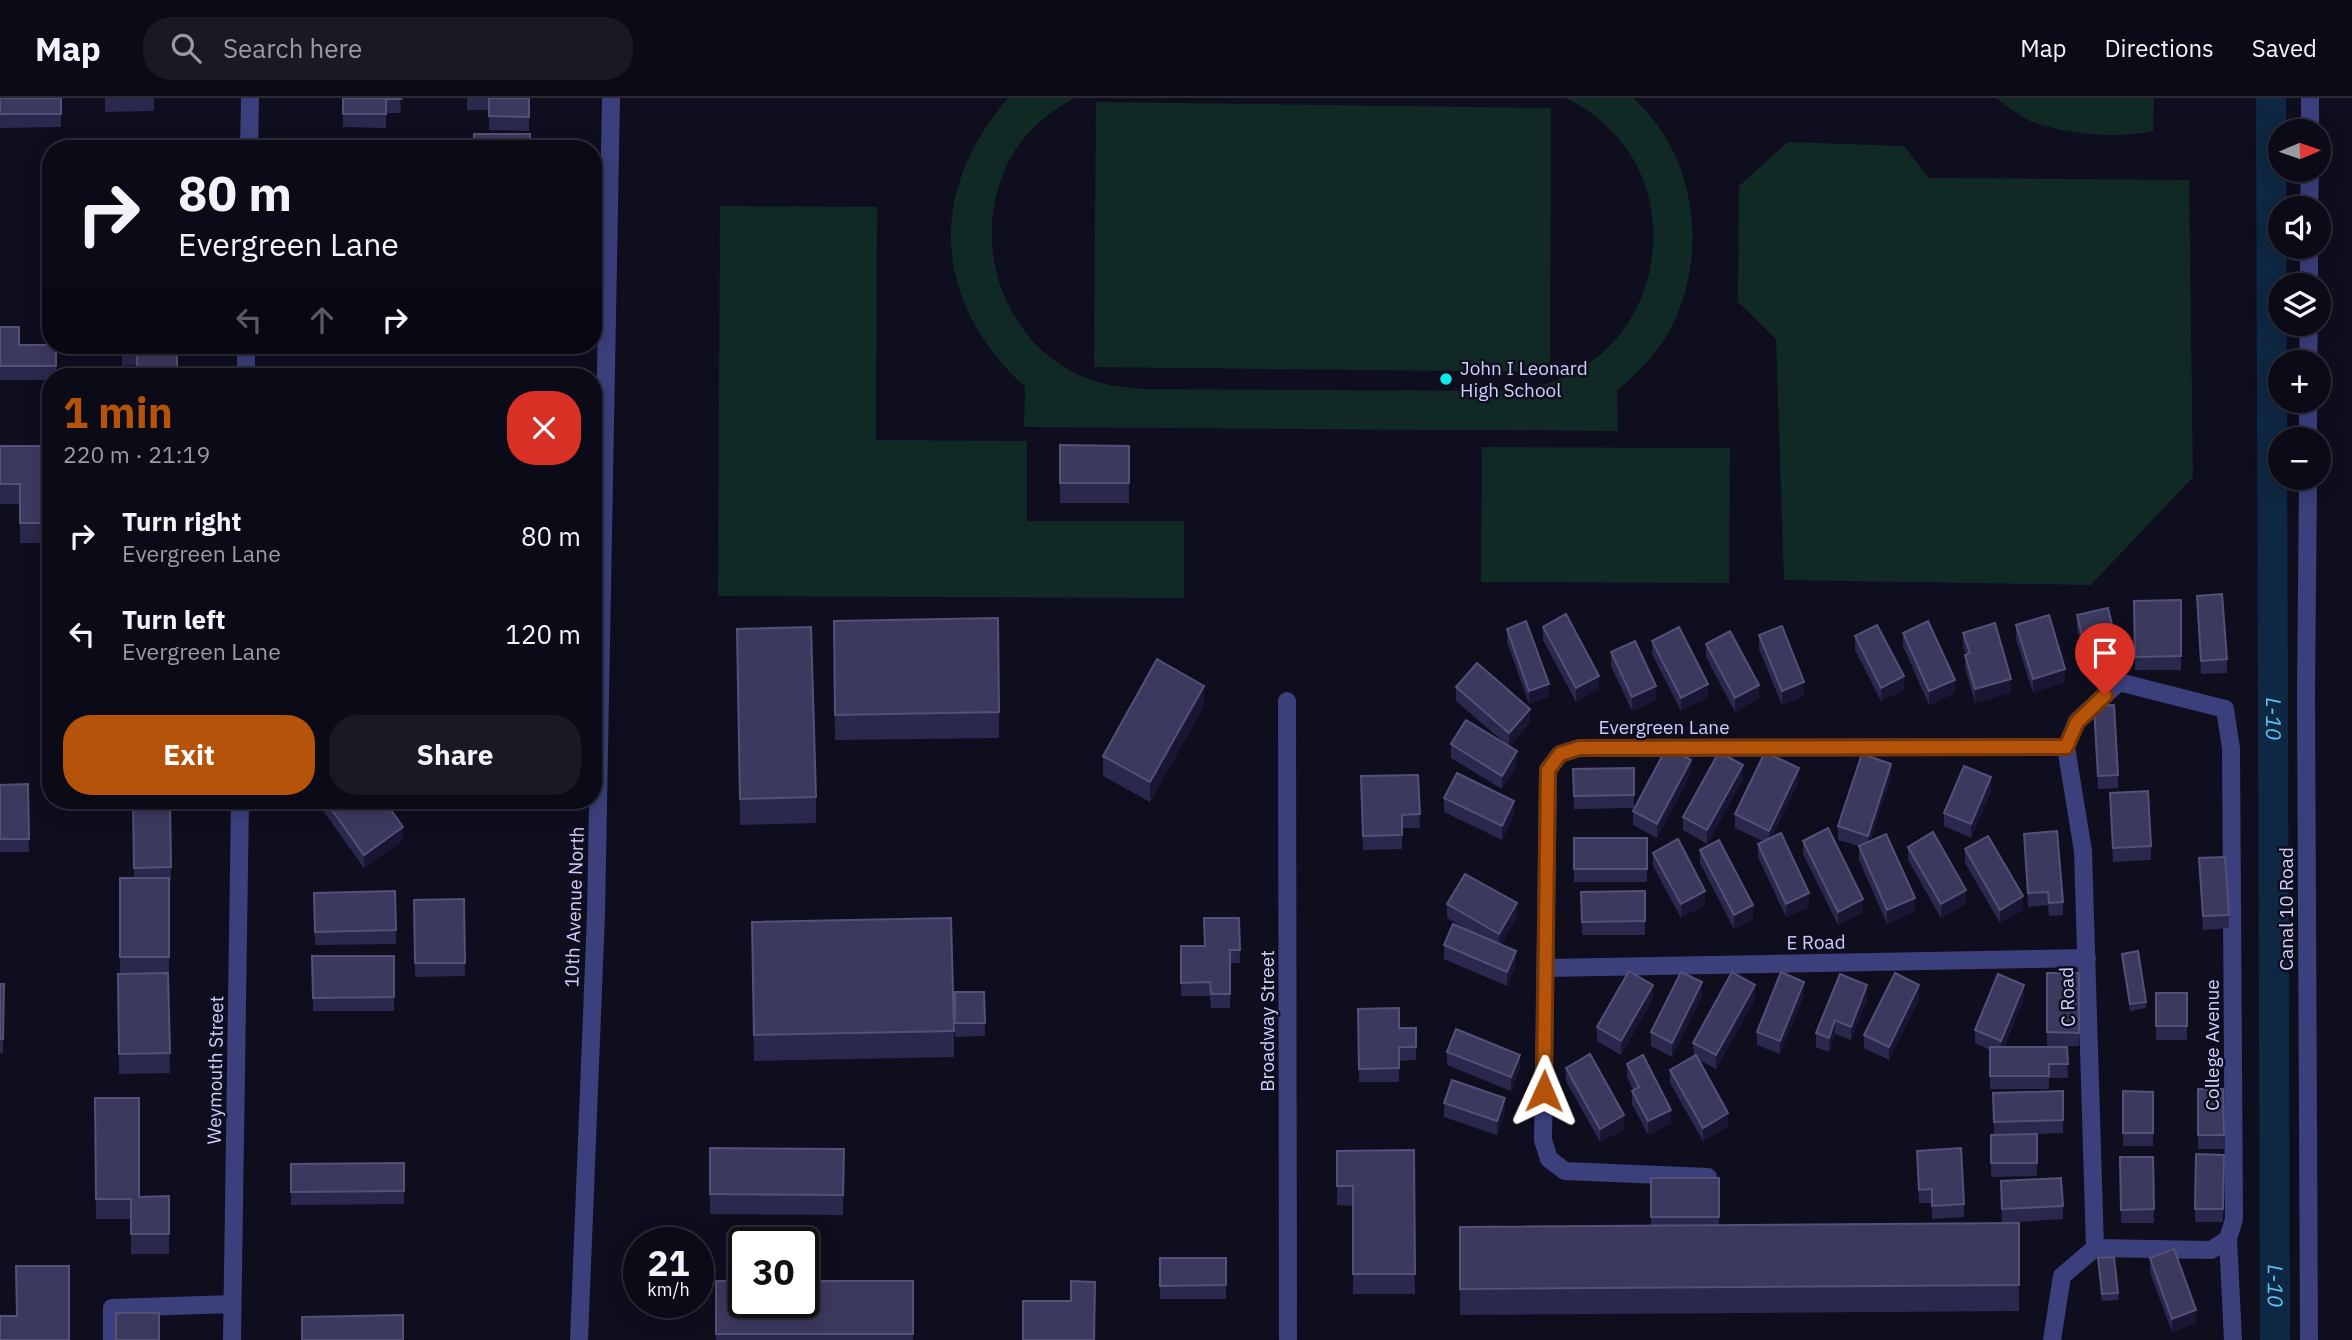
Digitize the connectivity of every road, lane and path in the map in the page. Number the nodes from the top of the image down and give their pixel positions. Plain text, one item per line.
1 (250, 98) edge
2 (611, 98) edge
3 (2310, 98) edge
4 (2310, 119) edge
5 (249, 140) edge
6 (2308, 490) edge
7 (602, 580) edge
8 (1287, 701) dead end
9 (2066, 747) junction
10 (240, 809) edge
11 (598, 809) edge
12 (2087, 958) junction
13 (1545, 968) junction
14 (1708, 1177) edge
15 (2228, 1239) junction
16 (2095, 1248) junction
17 (232, 1304) junction
18 (112, 1340) edge
19 (232, 1340) edge
20 (579, 1340) edge
21 (1288, 1340) edge
22 (2052, 1340) edge
23 (2232, 1340) edge
24 (2309, 1340) edge

1 - 5 street
2 - 7 street, 10th Avenue North
3 - 4 street
6 - 24 street, Canal 10 Road
8 - 21 street, Broadway Street
9 - 12 street, C Road
9 - 13 street, Evergreen Lane
9 - 15 street, College Avenue
10 - 17 street, Weymouth Street
11 - 20 street, 10th Avenue North
12 - 13 street, E Road
12 - 16 street, C Road
13 - 14 street, Evergreen Lane
15 - 16 street
15 - 23 street, College Avenue
16 - 22 street
17 - 18 street
17 - 19 street, Weymouth Street

